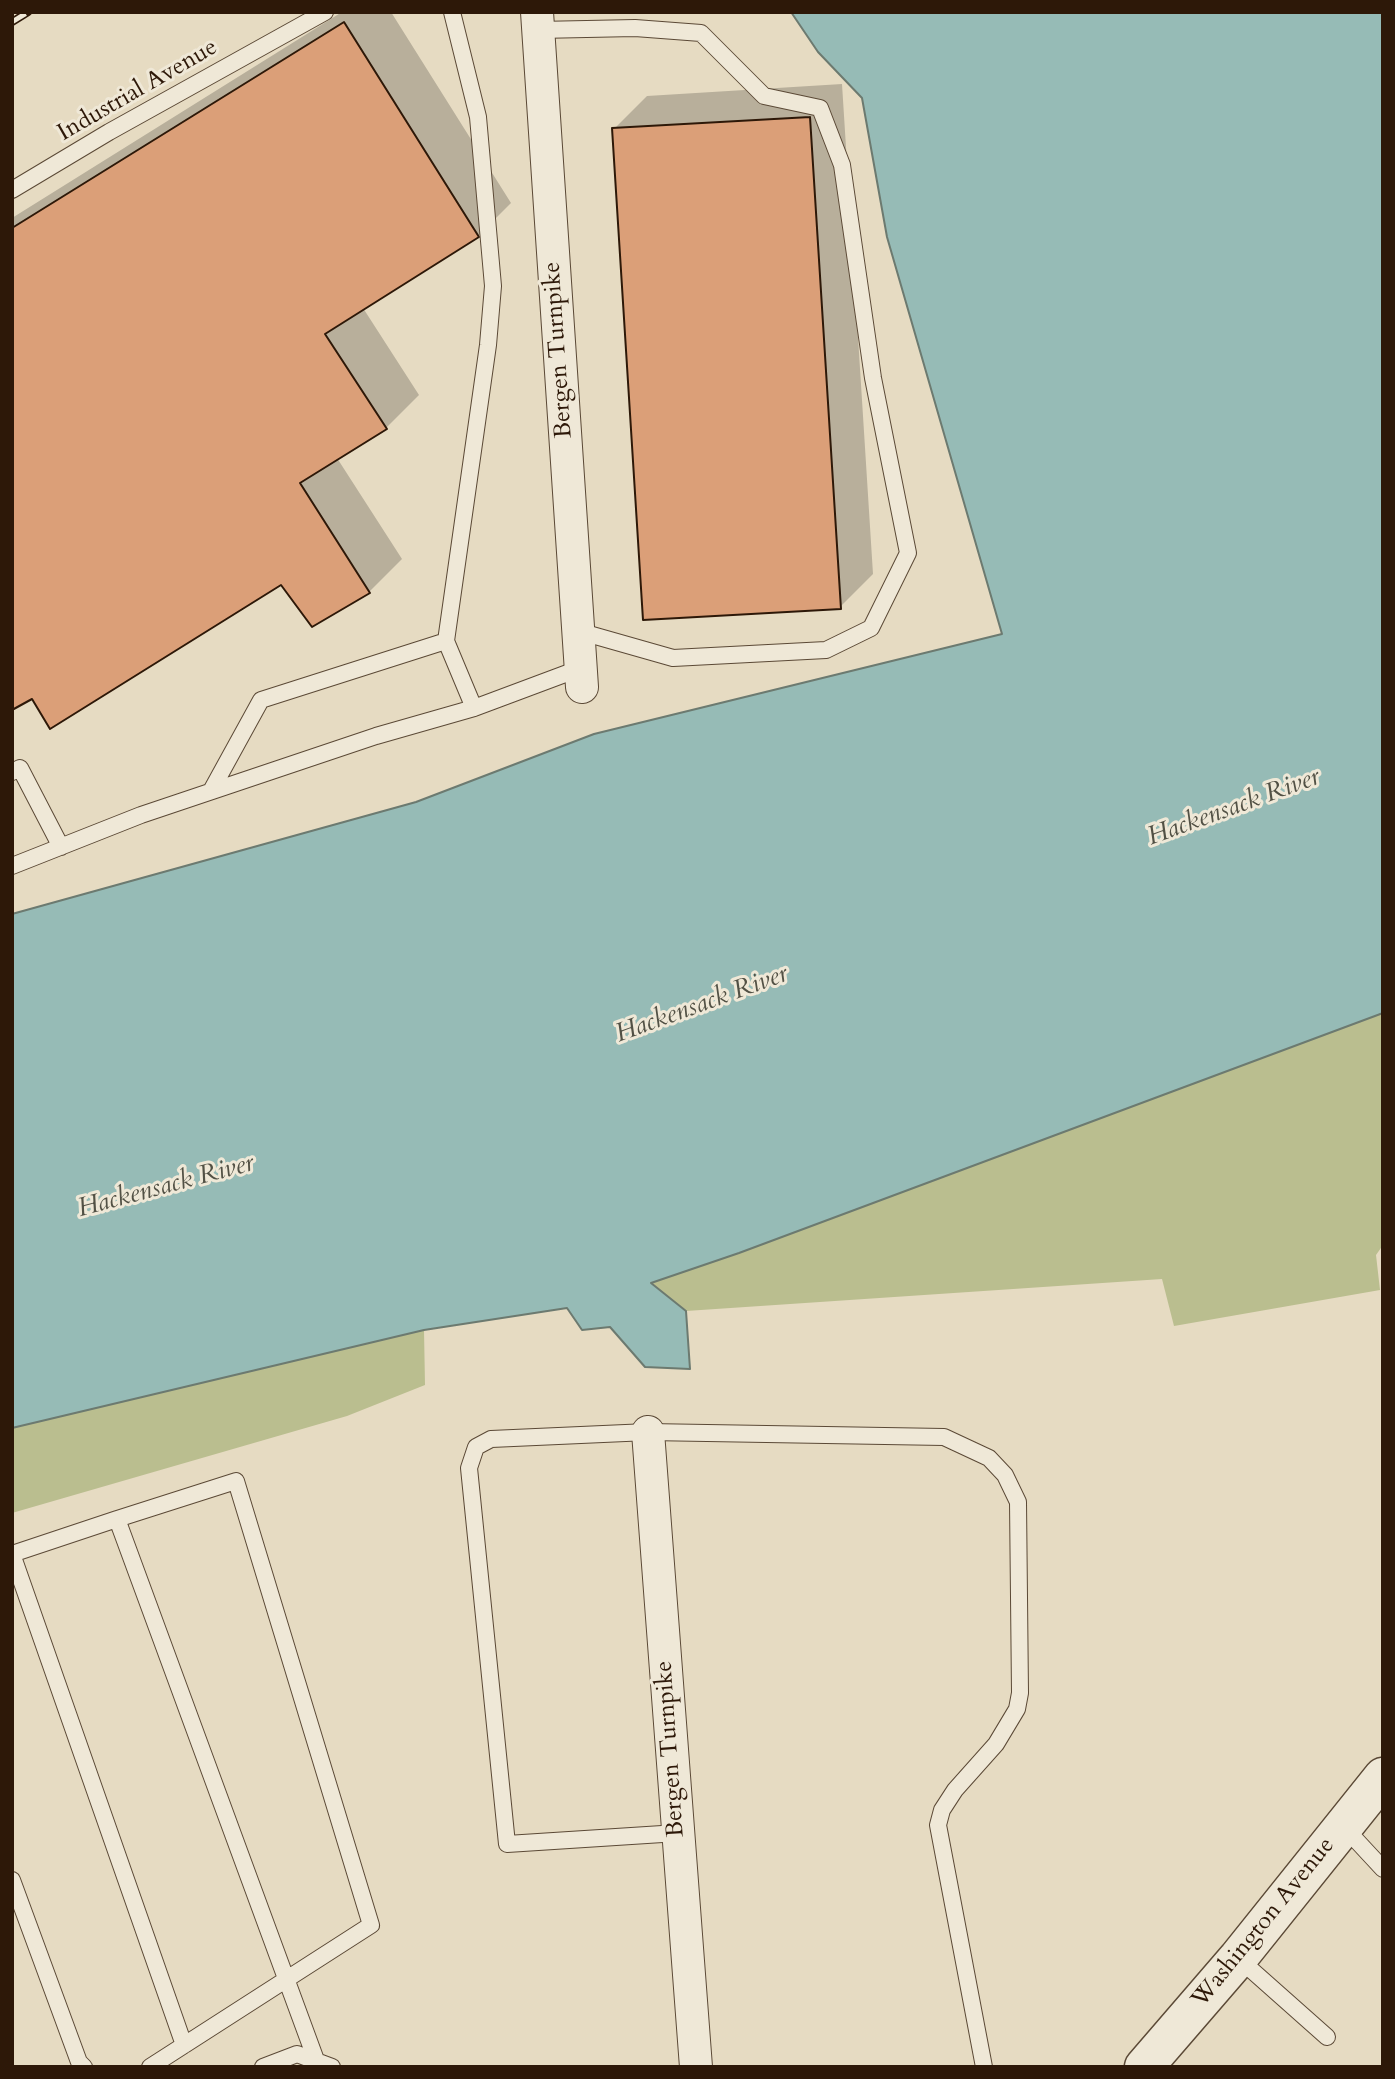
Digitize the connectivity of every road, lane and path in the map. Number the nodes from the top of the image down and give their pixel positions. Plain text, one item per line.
1 (325, 12) edge
2 (452, 12) edge
3 (537, 21) edge
4 (12, 190) edge
5 (578, 631) junction
6 (446, 641) junction
7 (582, 678) joint
8 (474, 708) junction
9 (12, 772) edge
10 (211, 791) junction
11 (61, 847) junction
12 (12, 866) edge
13 (648, 1432) junction
14 (117, 1519) junction
15 (12, 1554) edge
16 (1383, 1777) edge
17 (1343, 1826) junction
18 (678, 1833) junction
19 (1383, 1868) edge
20 (12, 1880) edge
21 (1238, 1958) junction
22 (286, 1978) junction
23 (1327, 2036) dead end
24 (184, 2045) junction
25 (316, 2060) junction
26 (694, 2062) edge
27 (77, 2065) edge
28 (150, 2067) edge
29 (263, 2067) edge
30 (332, 2067) edge
31 (984, 2067) edge
32 (1144, 2067) edge

1 - 4 lane, Industrial Avenue
2 - 6 lane
3 - 5 street, Bergen Turnpike
3 - 5 lane
5 - 7 street, Bergen Turnpike
6 - 8 lane
6 - 10 lane
7 - 8 lane
8 - 10 lane
9 - 11 lane
10 - 11 lane
11 - 12 lane
13 - 18 street, Bergen Turnpike
13 - 18 lane
13 - 31 lane
14 - 15 lane
14 - 22 lane
14 - 22 lane
15 - 24 lane
16 - 17 street, Washington Avenue
17 - 19 lane
17 - 21 street, Washington Avenue
18 - 26 street, Bergen Turnpike
20 - 27 lane
21 - 23 lane
21 - 32 street, Washington Avenue
22 - 24 lane
22 - 25 lane
24 - 28 lane
25 - 29 lane
25 - 30 lane

